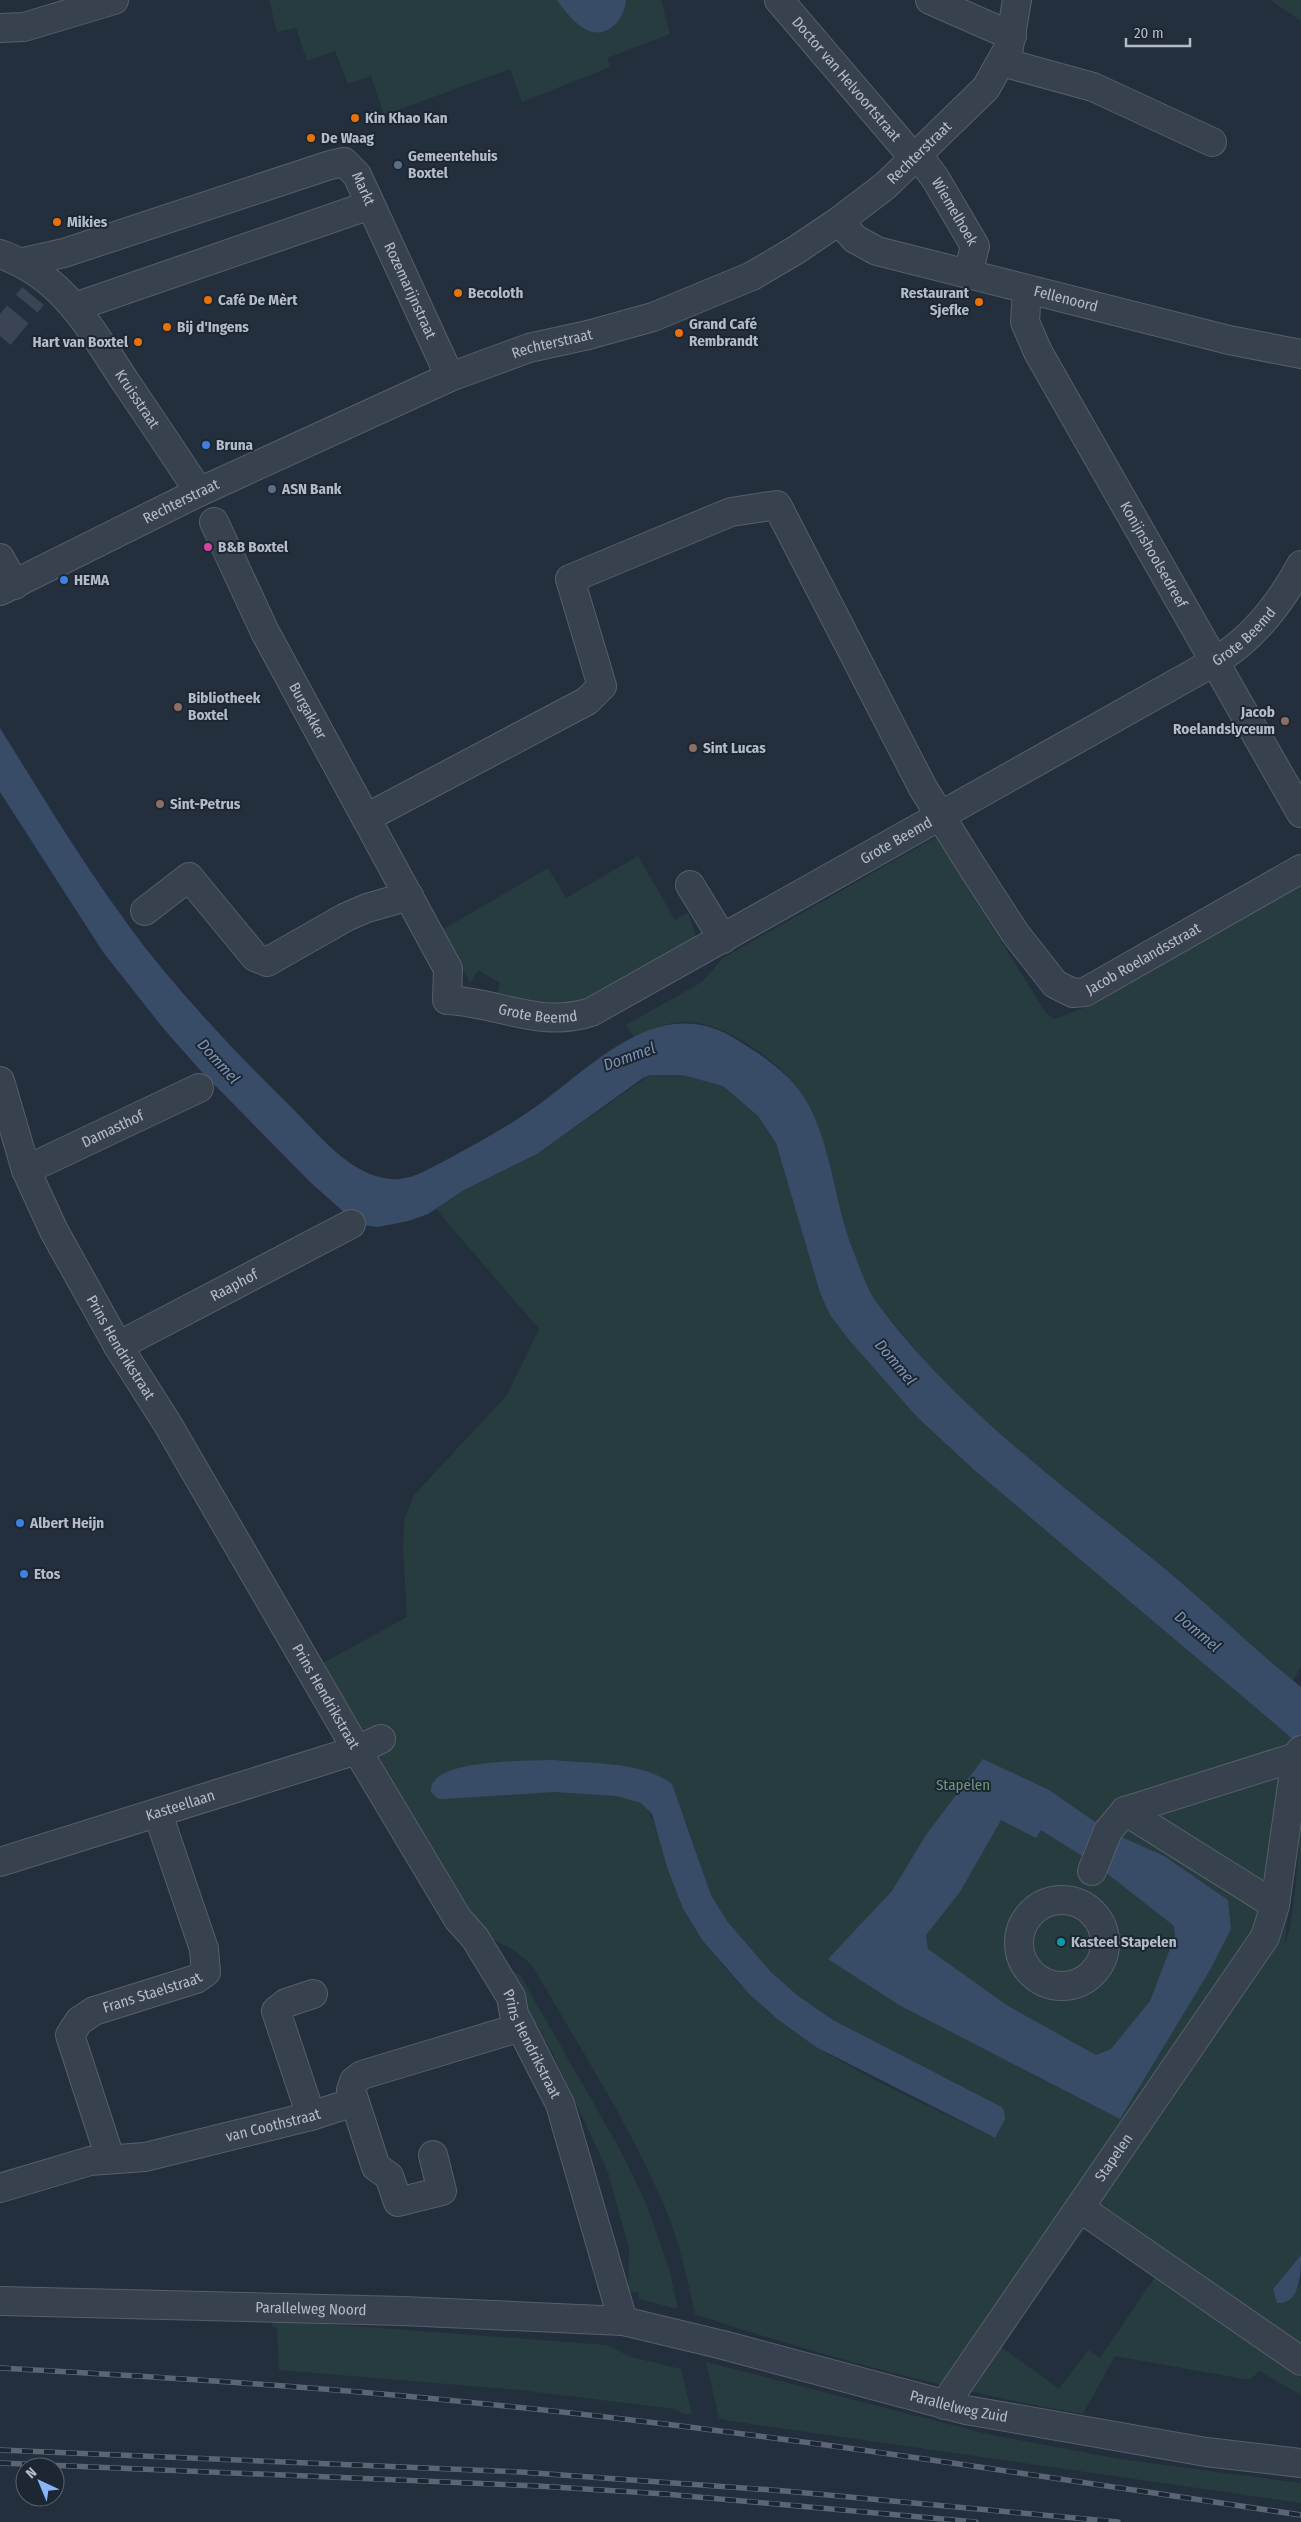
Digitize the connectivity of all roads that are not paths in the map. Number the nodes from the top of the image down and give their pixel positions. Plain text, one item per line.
1 (114, 0) edge
2 (780, 0) edge
3 (930, 0) edge
4 (1017, 0) edge
5 (0, 28) edge
6 (1012, 36) junction
7 (1002, 62) junction
8 (1212, 142) dead end
9 (915, 155) junction
10 (370, 205) junction
11 (839, 222) junction
12 (12, 258) edge
13 (968, 274) junction
14 (1027, 290) junction
15 (75, 306) junction
16 (1301, 354) edge
17 (450, 377) junction
18 (199, 492) junction
19 (214, 522) dead end
20 (0, 558) edge
21 (1301, 565) edge
22 (7, 588) edge
23 (1214, 662) junction
24 (1301, 813) edge
25 (942, 816) junction
26 (366, 818) junction
27 (1301, 869) edge
28 (690, 885) dead end
29 (409, 896) junction
30 (145, 911) dead end
31 (722, 938) junction
32 (447, 1000) joint
33 (0, 1081) edge
34 (199, 1088) dead end
35 (26, 1170) junction
36 (351, 1224) dead end
37 (118, 1346) junction
38 (369, 1745) junction
39 (1298, 1753) edge
40 (1125, 1811) junction
41 (158, 1814) junction
42 (1, 1857) edge
43 (1088, 1881) dead end
44 (1275, 1905) junction
45 (313, 1994) dead end
46 (521, 2027) junction
47 (354, 2102) junction
48 (311, 2116) junction
49 (433, 2155) dead end
50 (110, 2158) junction
51 (0, 2188) edge
52 (1080, 2208) junction
53 (0, 2301) edge
54 (623, 2321) junction
55 (1301, 2362) edge
56 (944, 2404) junction
57 (1301, 2463) edge

1 - 5 street
2 - 9 street, Doctor van Helvoortstraat
3 - 6 street
4 - 6 street, Rechterstraat
6 - 7 street, Rechterstraat
7 - 8 street
7 - 9 street, Rechterstraat
9 - 11 street, Rechterstraat
9 - 13 street, Wiemelhoek
10 - 12 street, Markt
10 - 15 street, Markt
10 - 17 street, Rozemarijnstraat
11 - 13 street, Fellenoord
11 - 17 street, Rechterstraat
12 - 15 street, Markt
13 - 14 street, Fellenoord
14 - 16 street, Fellenoord
14 - 23 street, Konijnshoolsedreef
15 - 18 street, Kruisstraat
17 - 18 street, Rechterstraat
18 - 22 street, Rechterstraat
19 - 26 street, Burgakker
20 - 22 street
21 - 23 street, Grote Beemd
23 - 24 street, Konijnshoolsedreef
23 - 25 street, Grote Beemd
25 - 26 street, Jacob Roelandsstraat
25 - 27 street, Jacob Roelandsstraat
25 - 31 street, Grote Beemd
26 - 29 street, Burgakker
28 - 31 street
29 - 30 street
29 - 32 street, Burgakker
31 - 32 street, Grote Beemd
33 - 35 street, Prins Hendrikstraat
34 - 35 street, Damasthof
35 - 37 street, Prins Hendrikstraat
36 - 37 street, Raaphof
37 - 38 street, Prins Hendrikstraat
38 - 41 street, Kasteellaan
38 - 46 street, Prins Hendrikstraat
39 - 40 street, Stapelen
39 - 44 street, Stapelen
40 - 43 street
40 - 44 street
41 - 42 street, Kasteellaan
41 - 50 street, Frans Staelstraat
44 - 52 street, Stapelen
45 - 48 street
46 - 47 street
46 - 54 street, Prins Hendrikstraat
47 - 48 street, van Coothstraat
47 - 49 street
48 - 50 street, van Coothstraat
50 - 51 street, van Coothstraat
52 - 55 street
52 - 56 street, Stapelen
53 - 54 street, Parallelweg Noord
54 - 56 street, Parallelweg Zuid
56 - 57 street, Parallelweg Zuid

